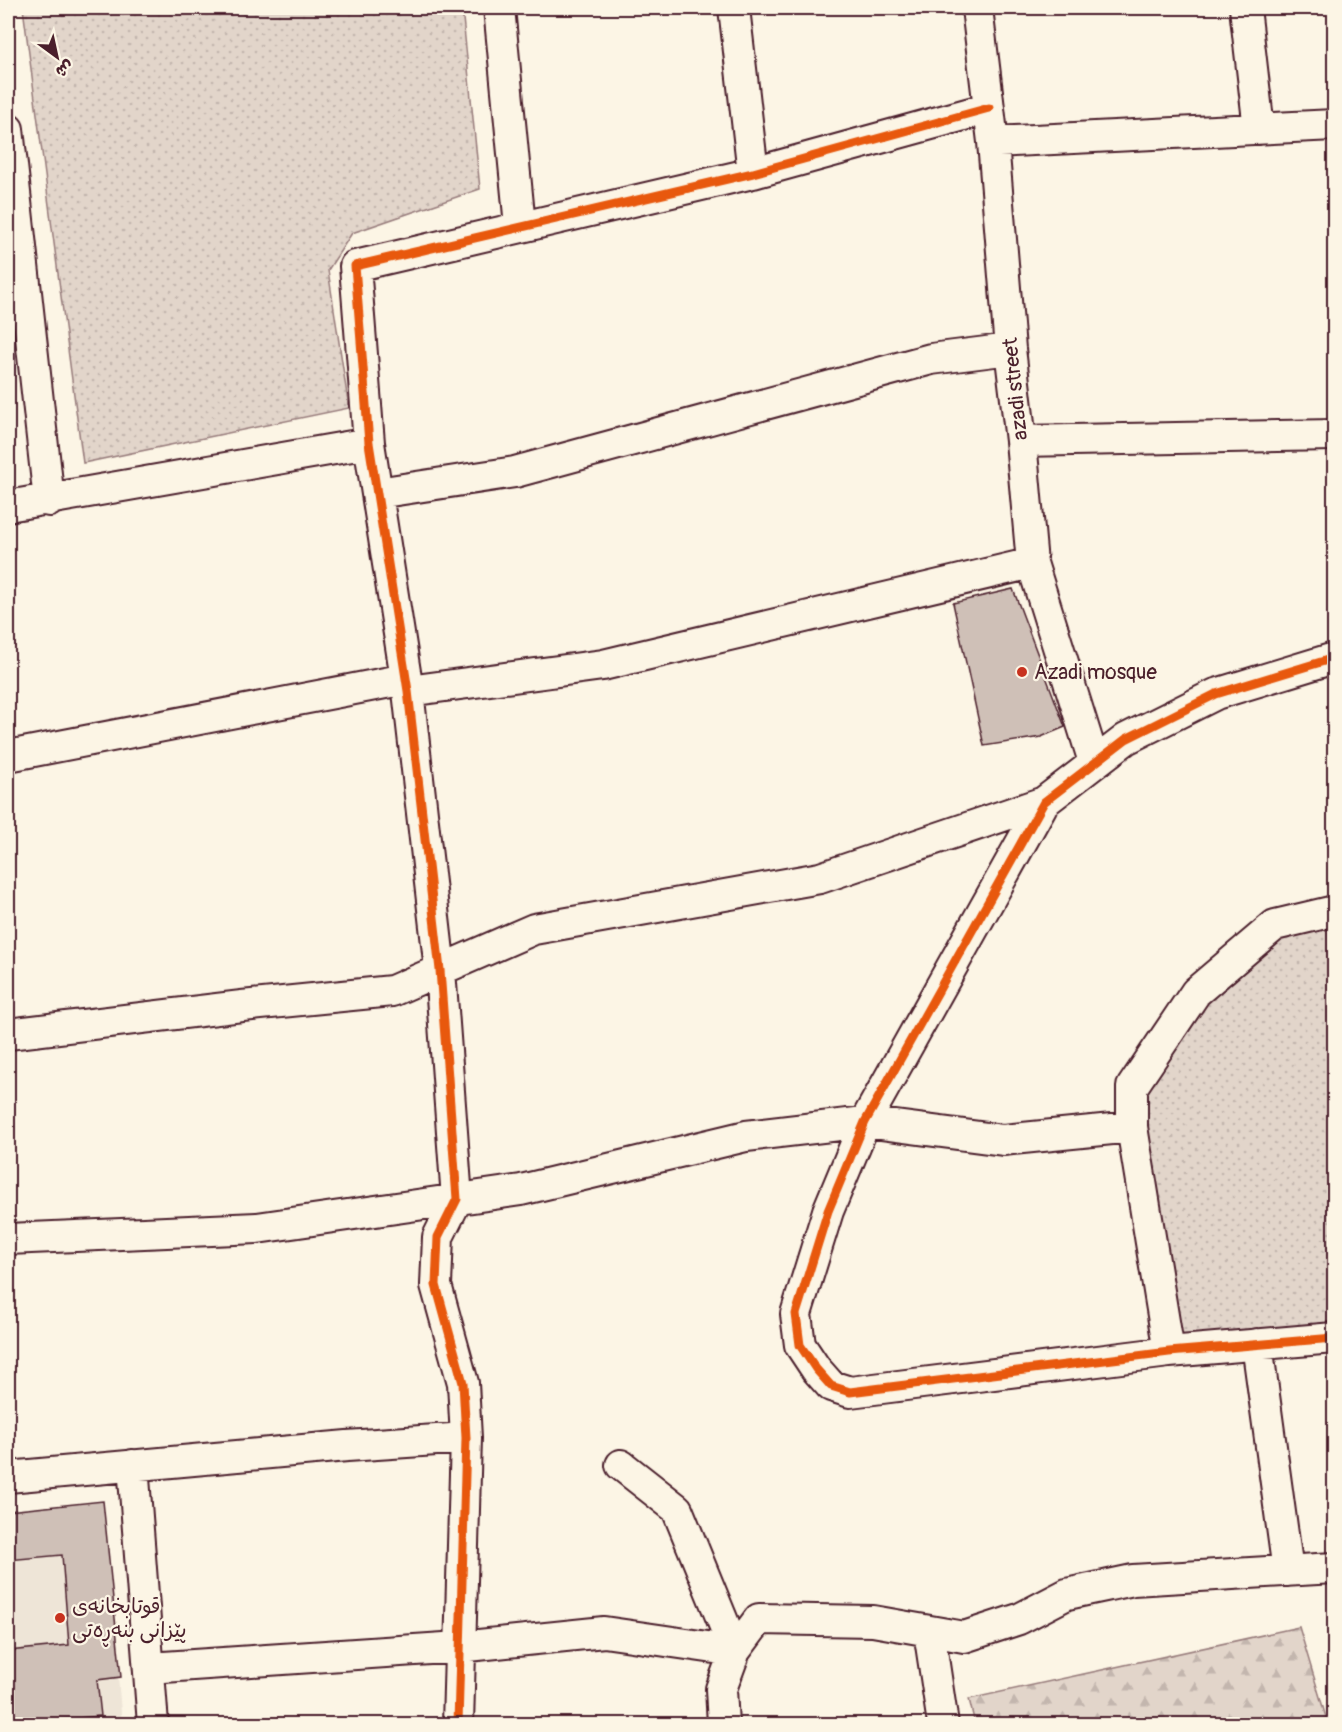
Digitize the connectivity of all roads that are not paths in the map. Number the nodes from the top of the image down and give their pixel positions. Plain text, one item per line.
1 (499, 8) edge
2 (734, 8) edge
3 (977, 8) edge
4 (1245, 8) edge
5 (989, 108) junction
6 (1335, 125) edge
7 (8, 129) edge
8 (1259, 129) junction
9 (993, 142) junction
10 (753, 173) junction
11 (520, 226) junction
12 (1010, 349) junction
13 (1335, 435) edge
14 (1021, 441) junction
15 (369, 443) junction
16 (377, 493) junction
17 (49, 501) junction
18 (8, 506) edge
19 (1032, 563) junction
20 (1334, 665) edge
21 (407, 685) junction
22 (8, 756) edge
23 (1094, 762) junction
24 (1044, 802) junction
25 (1335, 911) edge
26 (440, 970) junction
27 (8, 1034) edge
28 (865, 1122) junction
29 (1132, 1127) junction
30 (457, 1199) junction
31 (8, 1239) edge
32 (1335, 1338) edge
33 (1257, 1344) junction
34 (1169, 1352) junction
35 (466, 1438) junction
36 (133, 1465) junction
37 (621, 1466) dead end
38 (8, 1477) edge
39 (1335, 1568) edge
40 (1288, 1571) junction
41 (929, 1631) junction
42 (459, 1647) junction
43 (735, 1651) junction
44 (149, 1668) junction
45 (153, 1725) edge
46 (458, 1725) edge
47 (723, 1725) edge
48 (943, 1725) edge

1 - 11 street
2 - 10 street
3 - 5 street, azadi street
4 - 8 street
5 - 9 street, azadi street
5 - 10 street
6 - 8 street
7 - 17 street
8 - 9 street
9 - 12 street, azadi street
10 - 11 street
11 - 15 street
12 - 14 street, azadi street
12 - 16 street
13 - 14 street
14 - 19 street, azadi street
15 - 16 street
15 - 17 street
16 - 21 street
17 - 18 street
19 - 21 street
19 - 23 street, azadi street
20 - 23 street
21 - 22 street
21 - 26 street
23 - 24 street
24 - 26 street
24 - 28 street
25 - 29 street
26 - 27 street
26 - 30 street
28 - 29 street
28 - 30 street
28 - 34 street
29 - 34 street
30 - 31 street
30 - 35 street
32 - 33 street
33 - 34 street
33 - 40 street
35 - 36 street
35 - 42 street
36 - 38 street
36 - 44 street
37 - 43 street
39 - 40 street
40 - 41 street
41 - 43 street
41 - 48 street
42 - 43 street
42 - 44 street
42 - 46 street
43 - 47 street
44 - 45 street

